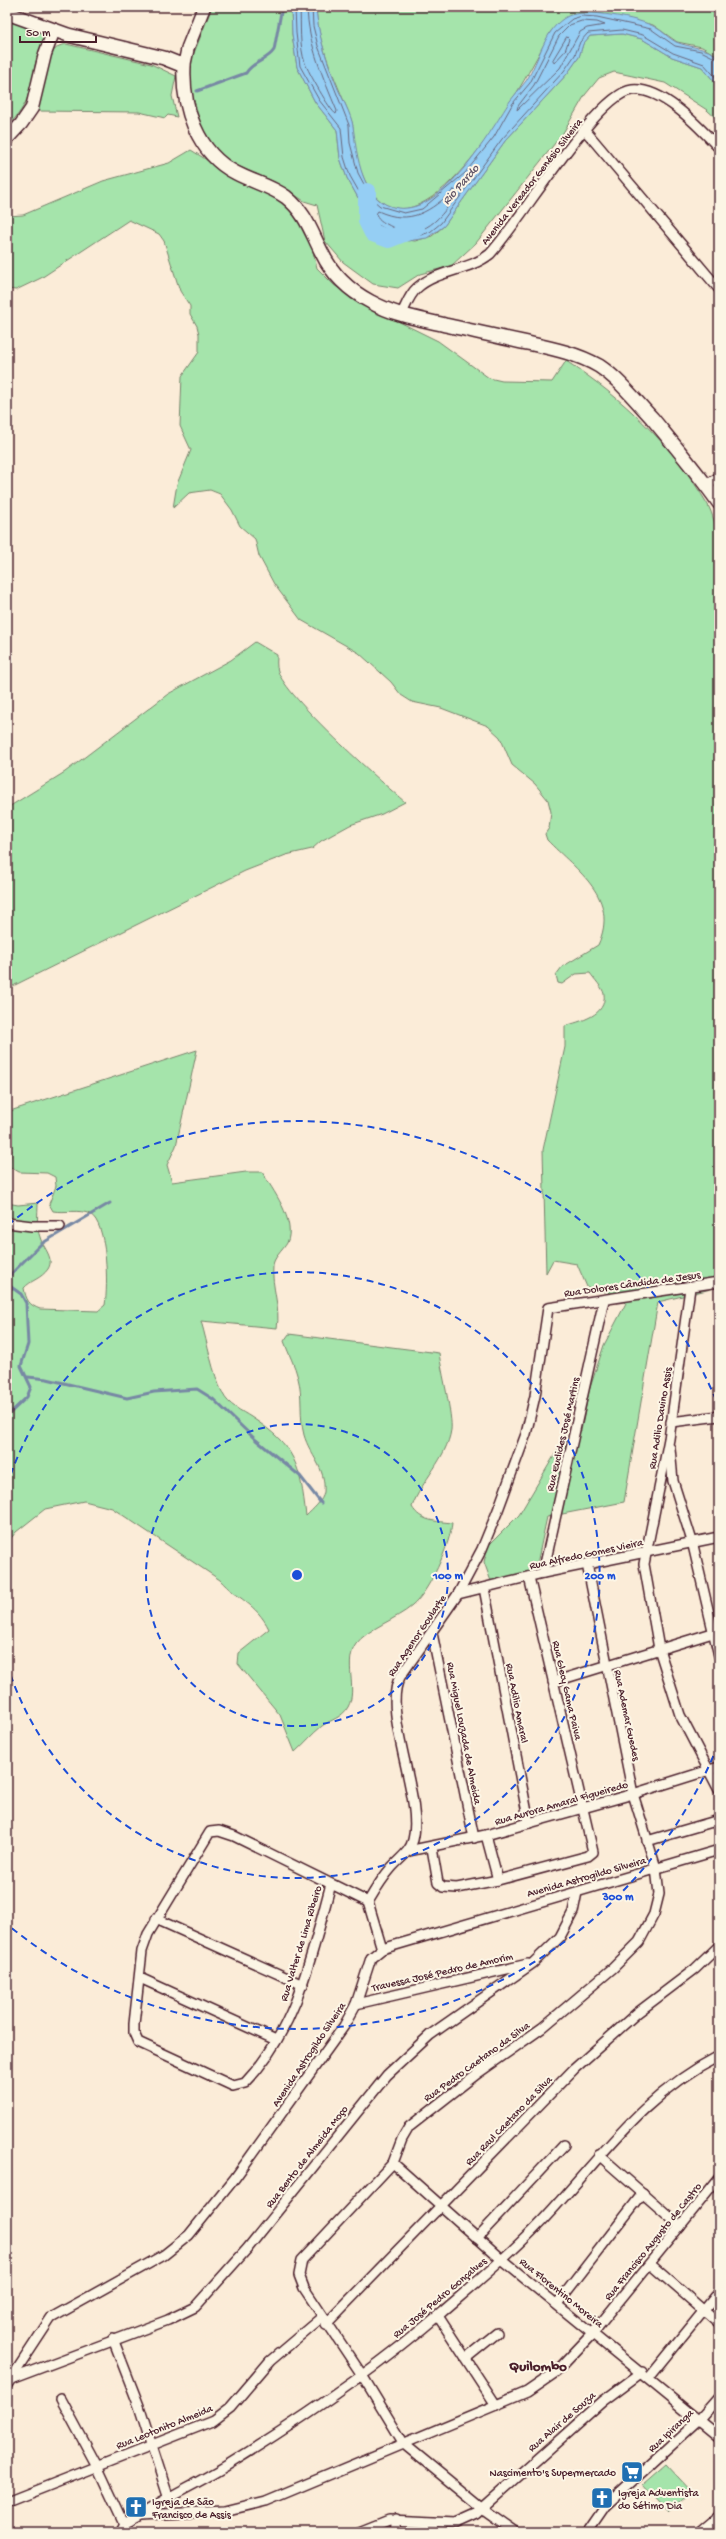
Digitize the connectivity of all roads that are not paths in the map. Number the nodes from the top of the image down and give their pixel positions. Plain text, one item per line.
1 (204, 7) edge
2 (7, 13) edge
3 (54, 30) junction
4 (184, 66) junction
5 (584, 129) junction
6 (7, 139) edge
7 (719, 148) edge
8 (719, 289) edge
9 (401, 315) junction
10 (719, 477) edge
11 (706, 485) junction
12 (719, 503) edge
13 (7, 1223) edge
14 (60, 1226) dead end
15 (719, 1282) edge
16 (690, 1288) junction
17 (604, 1300) junction
18 (548, 1308) joint
19 (719, 1416) edge
20 (671, 1422) junction
21 (669, 1439) junction
22 (719, 1537) edge
23 (692, 1542) junction
24 (646, 1552) junction
25 (587, 1564) junction
26 (543, 1573) junction
27 (529, 1577) junction
28 (484, 1588) junction
29 (458, 1594) junction
30 (716, 1632) edge
31 (432, 1633) junction
32 (659, 1649) junction
33 (719, 1656) edge
34 (606, 1666) junction
35 (553, 1682) junction
36 (719, 1767) edge
37 (709, 1770) junction
38 (719, 1790) edge
39 (633, 1794) junction
40 (584, 1808) junction
41 (719, 1820) edge
42 (529, 1823) junction
43 (486, 1835) junction
44 (474, 1838) junction
45 (647, 1841) junction
46 (432, 1848) junction
47 (719, 1850) edge
48 (408, 1851) junction
49 (656, 1868) junction
50 (498, 1880) junction
51 (331, 1884) junction
52 (577, 1892) junction
53 (368, 1902) junction
54 (156, 1919) junction
55 (719, 1946) edge
56 (382, 1949) junction
57 (533, 1963) junction
58 (140, 1978) junction
59 (303, 1985) junction
60 (356, 2004) junction
61 (276, 2040) junction
62 (719, 2056) edge
63 (564, 2145) dead end
64 (599, 2154) junction
65 (393, 2163) junction
66 (719, 2178) edge
67 (643, 2193) junction
68 (442, 2206) junction
69 (680, 2226) junction
70 (477, 2238) junction
71 (502, 2260) junction
72 (650, 2264) junction
73 (719, 2292) edge
74 (558, 2304) junction
75 (703, 2310) junction
76 (438, 2316) junction
77 (324, 2320) junction
78 (719, 2324) edge
79 (593, 2332) junction
80 (497, 2333) dead end
81 (113, 2339) junction
82 (466, 2358) junction
83 (642, 2372) junction
84 (362, 2376) junction
85 (649, 2378) junction
86 (9, 2382) edge
87 (719, 2397) edge
88 (61, 2399) dead end
89 (496, 2405) junction
90 (698, 2421) junction
91 (719, 2437) edge
92 (152, 2443) junction
93 (404, 2444) junction
94 (97, 2466) junction
95 (168, 2496) junction
96 (7, 2502) edge
97 (482, 2508) junction
98 (140, 2515) junction
99 (719, 2516) edge
100 (396, 2519) junction
101 (124, 2524) junction
102 (457, 2527) edge
103 (703, 2531) edge
104 (119, 2532) edge
105 (359, 2532) edge
106 (394, 2532) edge
107 (516, 2532) edge
108 (587, 2532) edge

1 - 4 street
2 - 3 main road
3 - 4 main road
3 - 6 street
4 - 9 main road
5 - 7 street, Avenida Vereador Genésio Silveira
5 - 8 street
5 - 9 street, Avenida Vereador Genésio Silveira
9 - 11 main road
10 - 11 street
11 - 12 main road
13 - 14 street
15 - 16 street, Rua Dolores Cândida de Jesus
16 - 17 street, Rua Dolores Cândida de Jesus
16 - 20 street, Rua Adilio Davino Assis
17 - 18 street, Rua Dolores Cândida de Jesus
17 - 26 street, Rua Euclides José Martins
18 - 29 street, Rua Agenor Goularte
19 - 20 street
20 - 21 street, Rua Adilio Davino Assis
21 - 23 street
21 - 24 street, Rua Adilio Davino Assis
22 - 23 street, Rua Alfredo Gomes Vieira
23 - 24 street, Rua Alfredo Gomes Vieira
23 - 30 street
24 - 25 street, Rua Alfredo Gomes Vieira
24 - 32 street, Rua Adilio Davino Assis
25 - 26 street, Rua Alfredo Gomes Vieira
25 - 34 street, Rua Ademar Guedes
26 - 27 street, Rua Alfredo Gomes Vieira
27 - 28 street, Rua Alfredo Gomes Vieira
27 - 35 street, Rua Glecy Gama Paiva
28 - 29 street, Rua Alfredo Gomes Vieira
28 - 42 street, Rua Adilio Amaral
29 - 31 street, Rua Agenor Goularte
30 - 32 street
30 - 33 street
31 - 44 street, Rua Miguel Louzada de Almeida
31 - 48 street, Rua Agenor Goularte
32 - 34 street
32 - 37 street, Rua Adilio Davino Assis
34 - 35 street
34 - 39 street, Rua Ademar Guedes
35 - 40 street, Rua Glecy Gama Paiva
36 - 37 street, Rua Aurora Amaral Figueiredo
37 - 38 street, Rua Adilio Davino Assis
37 - 39 street, Rua Aurora Amaral Figueiredo
39 - 40 street, Rua Aurora Amaral Figueiredo
39 - 45 street, Rua Ademar Guedes
40 - 42 street, Rua Aurora Amaral Figueiredo
40 - 50 street, Rua Glecy Gama Paiva
41 - 45 street
42 - 43 street, Rua Aurora Amaral Figueiredo
43 - 44 street, Rua Aurora Amaral Figueiredo
43 - 50 street
44 - 46 street, Rua Aurora Amaral Figueiredo
45 - 49 street, Rua Ademar Guedes
46 - 48 street, Rua Aurora Amaral Figueiredo
46 - 50 street
47 - 49 street, Avenida Astrogildo Silveira
48 - 53 street, Rua Agenor Goularte
49 - 52 street, Avenida Astrogildo Silveira
49 - 65 street, Rua Pedro Caetano da Silva
51 - 53 street
51 - 54 street, Rua Valter de Lima Ribeiro
51 - 59 street, Rua Valter de Lima Ribeiro
52 - 56 street, Avenida Astrogildo Silveira
52 - 57 street, Rua Bento de Almeida Moço
53 - 56 street
54 - 58 street, Rua Valter de Lima Ribeiro
54 - 59 street
55 - 68 street, Rua Raul Caetano da Silva
56 - 60 street, Avenida Astrogildo Silveira
57 - 60 street, Travessa José Pedro de Amorim
57 - 81 street, Rua Bento de Almeida Moço
58 - 61 street
58 - 61 street, Rua Valter de Lima Ribeiro
59 - 61 street, Rua Valter de Lima Ribeiro
60 - 86 street, Avenida Astrogildo Silveira
62 - 64 street, Rua José Pedro Gonçalves
63 - 70 street
64 - 67 street
64 - 71 street, Rua José Pedro Gonçalves
65 - 68 street, Rua Florentino Moreira
65 - 77 street, Rua Pedro Caetano da Silva
66 - 69 street, Rua Francisco Augusto de Castro
67 - 69 street
67 - 74 street
68 - 70 street, Rua Florentino Moreira
68 - 77 street, Rua Raul Caetano da Silva
69 - 72 street, Rua Francisco Augusto de Castro
70 - 71 street, Rua Florentino Moreira
71 - 74 street, Rua Florentino Moreira
71 - 76 street, Rua José Pedro Gonçalves
72 - 75 street
72 - 79 street, Rua Francisco Augusto de Castro
73 - 75 street
74 - 79 street, Rua Florentino Moreira
75 - 78 street
75 - 85 street
76 - 82 street
76 - 84 street, Rua José Pedro Gonçalves
77 - 84 street
77 - 92 street, Rua Leotonito Almeida
79 - 83 street, Rua Florentino Moreira
79 - 89 street, Rua Francisco Augusto de Castro
80 - 82 street
81 - 86 street, Rua Bento de Almeida Moço
81 - 92 street
82 - 89 street
83 - 85 street, Rua Florentino Moreira
83 - 97 street, Rua Alair de Souza
84 - 93 street
84 - 95 street, Rua José Pedro Gonçalves
85 - 90 street, Rua Florentino Moreira
87 - 90 street, Rua Ipiranga
88 - 94 street
89 - 93 street, Rua Francisco Augusto de Castro
90 - 91 street, Rua Florentino Moreira
90 - 108 street, Rua Ipiranga
92 - 94 street, Rua Leotonito Almeida
92 - 95 street
93 - 97 street
93 - 98 street, Rua Francisco Augusto de Castro
94 - 96 street, Rua Leotonito Almeida
94 - 101 street
95 - 98 street, Rua José Pedro Gonçalves
97 - 102 street, Rua Alair de Souza
97 - 107 street
98 - 101 street, Rua José Pedro Gonçalves
99 - 103 street
100 - 102 street
100 - 105 street
100 - 106 street
101 - 104 street

